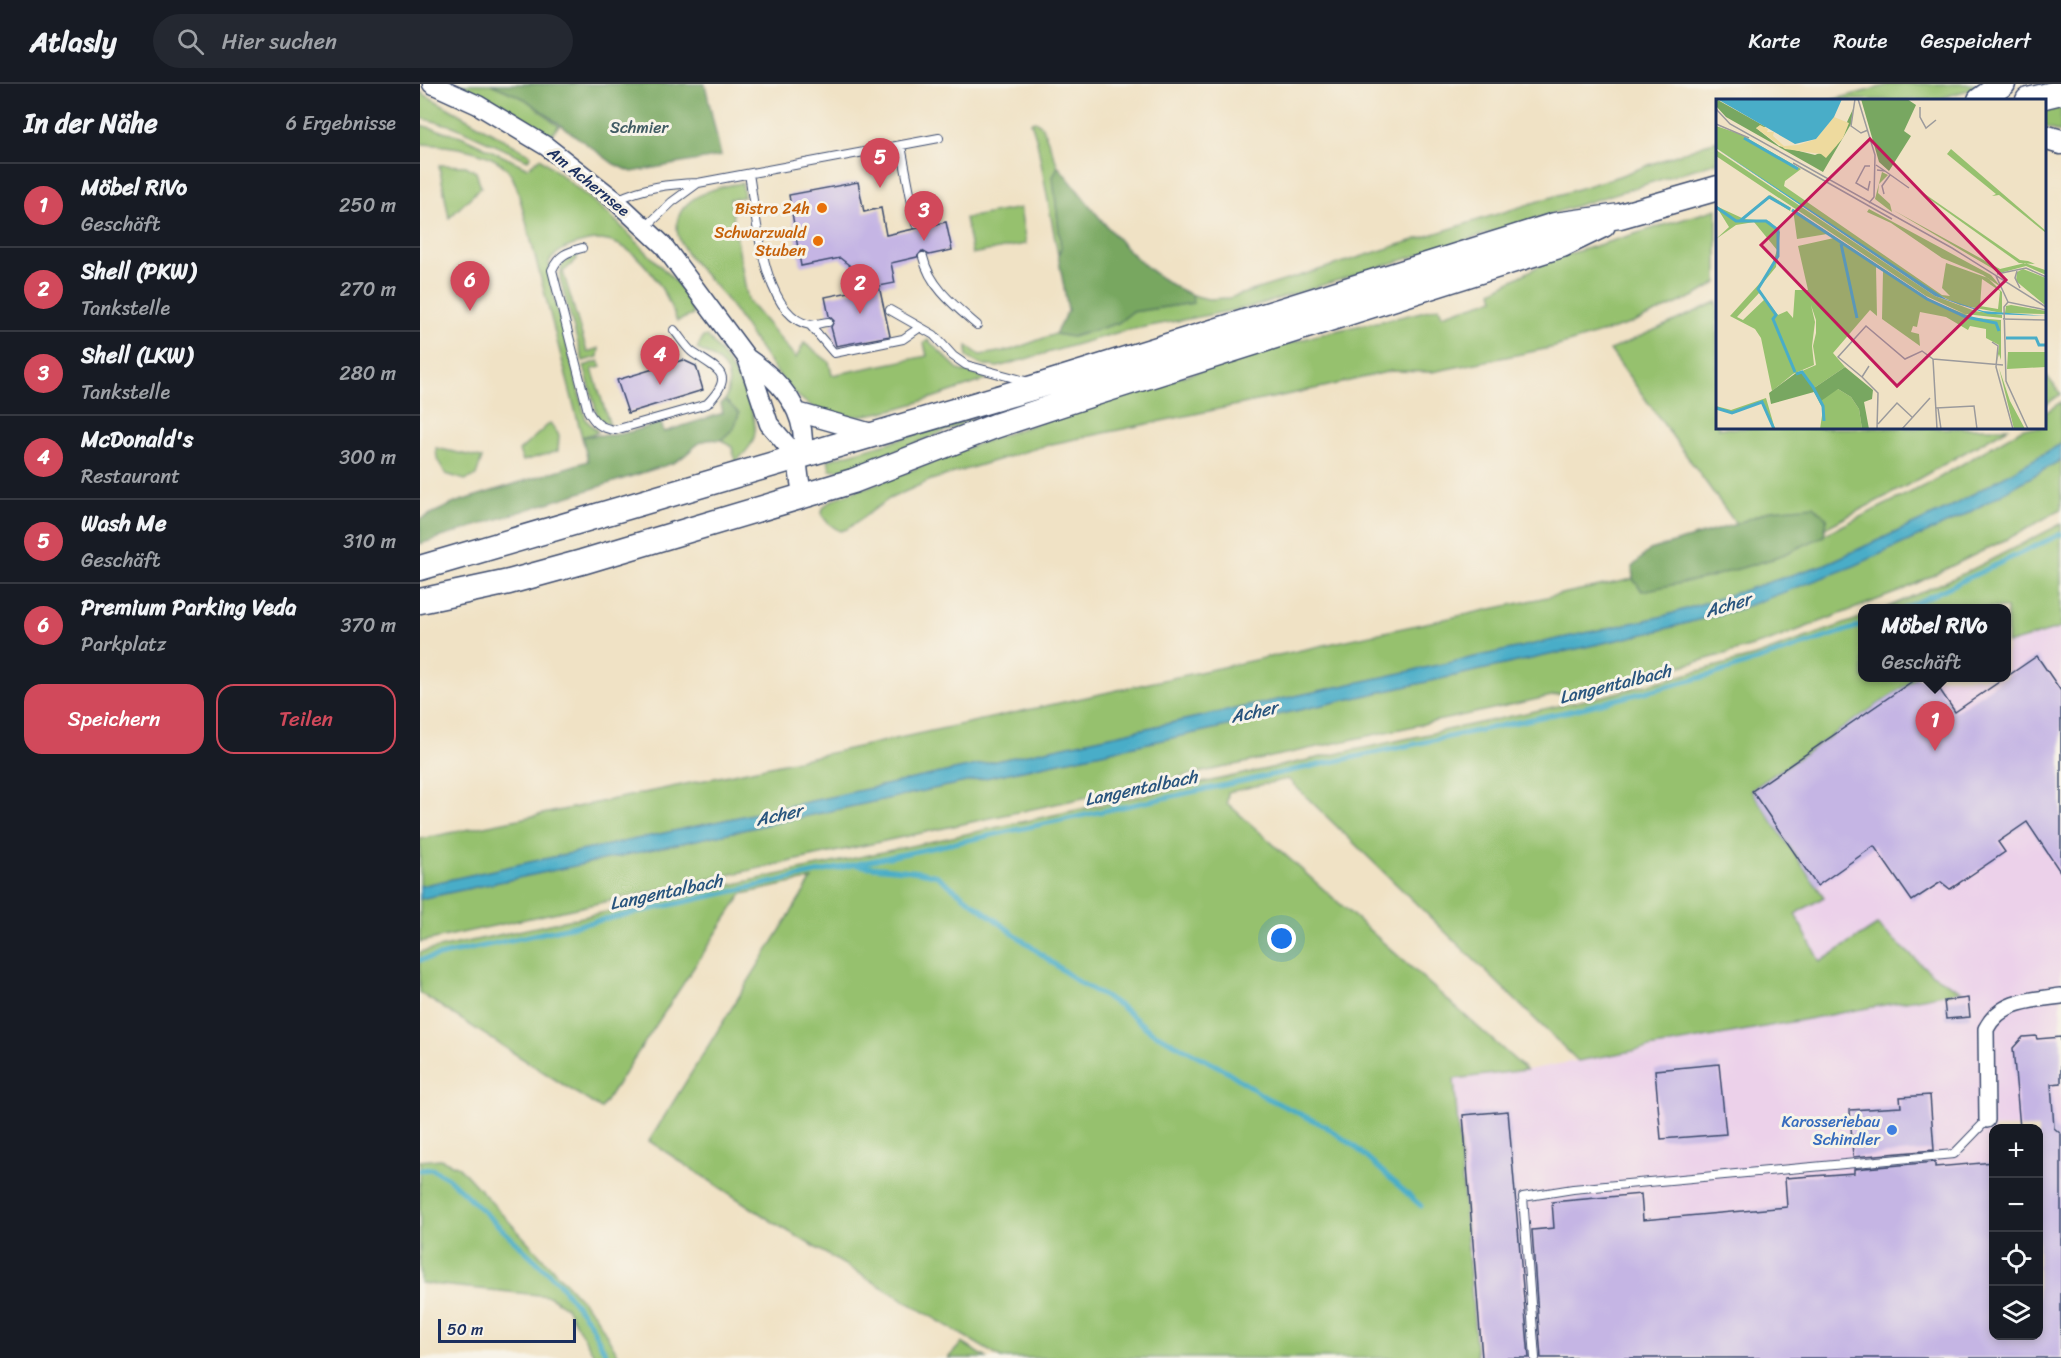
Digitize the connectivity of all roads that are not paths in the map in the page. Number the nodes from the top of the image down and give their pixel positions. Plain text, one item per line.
1 (432, 84) edge
2 (2003, 84) edge
3 (2061, 92) edge
4 (1981, 99) edge
5 (2032, 99) edge
6 (939, 138) dead end
7 (2046, 138) edge
8 (2061, 142) edge
9 (901, 146) junction
10 (749, 174) junction
11 (698, 183) junction
12 (1716, 189) edge
13 (615, 200) junction
14 (1620, 216) junction
15 (916, 224) dead end
16 (646, 227) junction
17 (582, 248) dead end
18 (923, 257) dead end
19 (890, 310) dead end
20 (828, 322) dead end
21 (810, 325) junction
22 (977, 325) dead end
23 (919, 328) junction
24 (674, 330) dead end
25 (747, 358) junction
26 (1039, 386) junction
27 (797, 412) junction
28 (877, 434) junction
29 (798, 458) junction
30 (802, 496) junction
31 (420, 568) edge
32 (420, 601) edge
33 (2061, 996) edge
34 (1988, 1120) joint
35 (1535, 1358) edge

1 - 13 street, Am Achernsee
2 - 4 main road
3 - 5 main road
6 - 9 lane
7 - 8 main road
9 - 10 lane
9 - 15 lane
10 - 11 lane
10 - 21 lane
11 - 13 lane
11 - 16 lane
12 - 14 main road
13 - 16 street, Am Achernsee
14 - 26 main road
14 - 30 main road
16 - 25 street, Am Achernsee
17 - 24 lane
18 - 22 lane
19 - 23 lane
20 - 21 lane
21 - 23 lane
23 - 26 lane
25 - 27 street
25 - 29 street
26 - 28 main road
27 - 28 street
27 - 29 street
28 - 29 main road
29 - 30 street
29 - 31 main road
30 - 32 main road
33 - 34 street
34 - 35 lane

